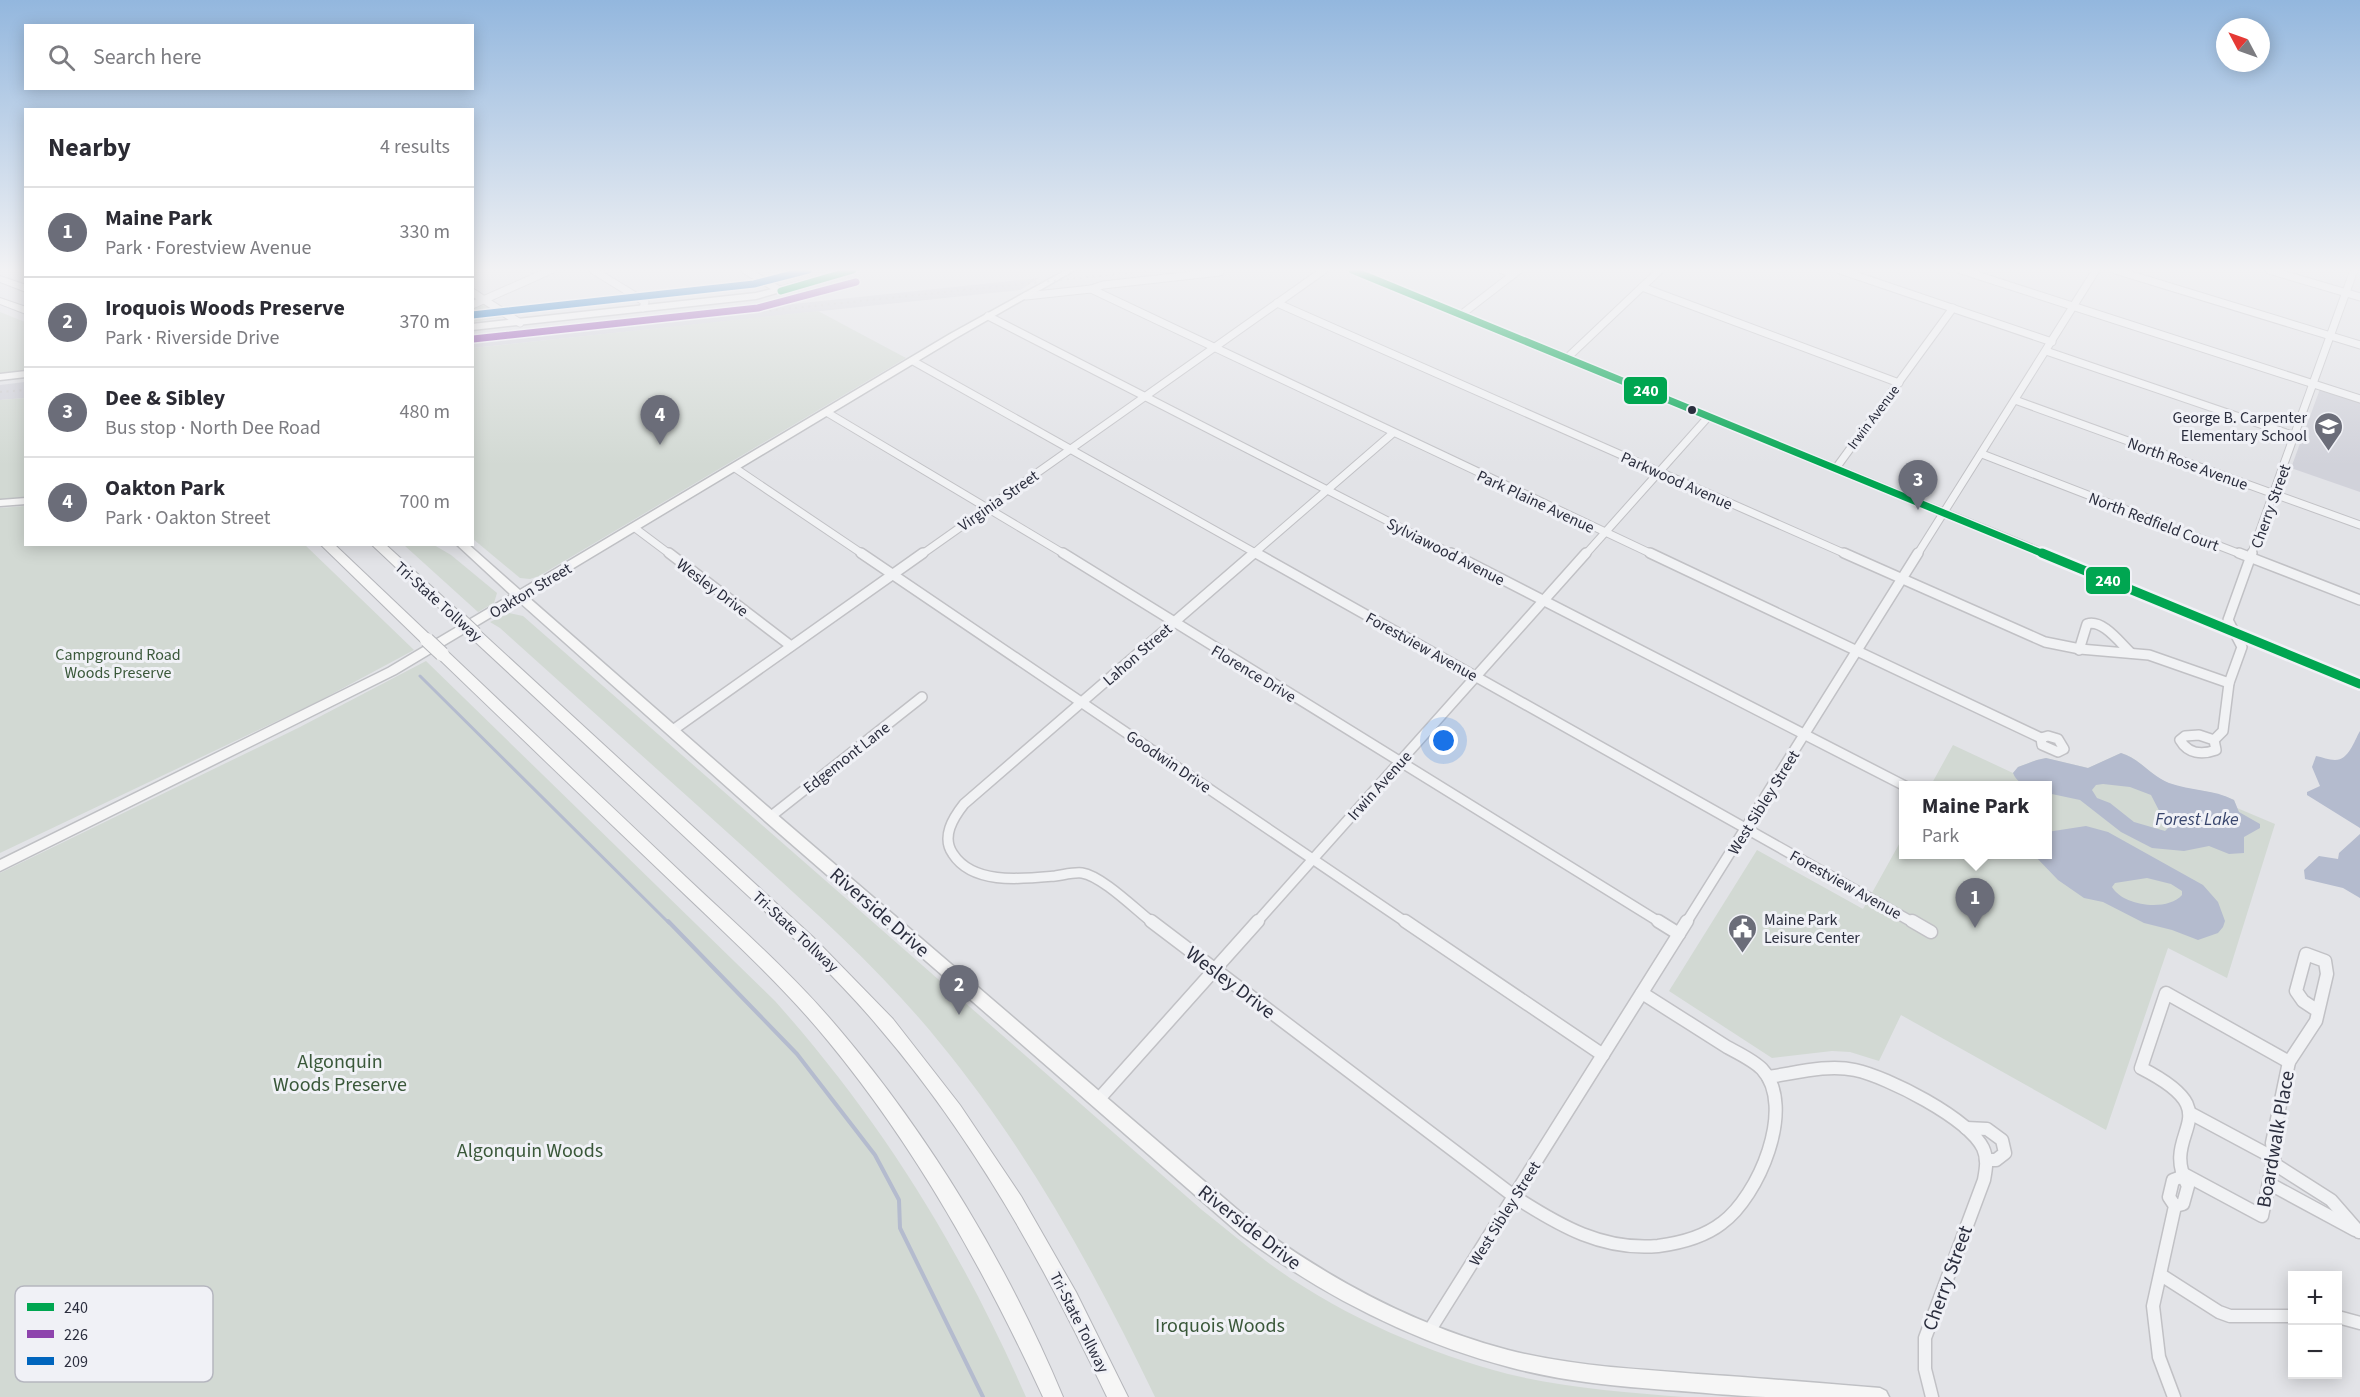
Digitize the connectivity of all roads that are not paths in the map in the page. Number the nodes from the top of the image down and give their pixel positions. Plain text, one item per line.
1 (956, 335) edge
2 (1025, 335) edge
3 (1187, 335) edge
4 (1232, 335) edge
5 (1350, 335) edge
6 (1513, 335) edge
7 (1591, 335) edge
8 (1771, 335) edge
9 (1933, 335) edge
10 (2032, 335) edge
11 (2056, 335) edge
12 (2163, 335) edge
13 (2330, 336) joint
14 (2052, 342) junction
15 (2360, 345) edge
16 (1214, 348) junction
17 (2046, 351) junction
18 (1567, 358) junction
19 (913, 361) junction
20 (24, 375) edge
21 (0, 377) edge
22 (1899, 383) junction
23 (2313, 384) junction
24 (1144, 396) junction
25 (2360, 399) edge
26 (2015, 400) junction
27 (828, 413) junction
28 (1709, 416) junction
29 (1393, 433) junction
30 (2295, 436) junction
31 (1069, 450) junction
32 (1982, 454) junction
33 (735, 468) junction
34 (1836, 468) junction
35 (1659, 472) junction
36 (1327, 490) junction
37 (2274, 494) junction
38 (24, 501) edge
39 (0, 503) edge
40 (988, 507) junction
41 (1945, 513) junction
42 (2360, 525) edge
43 (635, 528) junction
44 (1604, 533) junction
45 (328, 546) edge
46 (379, 546) edge
47 (463, 546) edge
48 (1255, 553) junction
49 (2251, 558) junction
50 (893, 573) junction
51 (1903, 579) junction
52 (521, 596) junction
53 (2360, 600) edge
54 (1544, 601) junction
55 (1173, 623) junction
56 (2234, 633) junction
57 (790, 646) junction
58 (2079, 650) junction
59 (1857, 653) junction
60 (2131, 653) junction
61 (1476, 676) junction
62 (2229, 683) junction
63 (2360, 684) edge
64 (922, 697) dead end
65 (1082, 702) junction
66 (673, 730) junction
67 (1805, 735) junction
68 (2041, 738) dead end
69 (2214, 740) dead end
70 (1400, 762) junction
71 (1899, 783) edge
72 (770, 817) junction
73 (951, 822) joint
74 (1746, 828) junction
75 (57, 836) junction
76 (1313, 859) junction
77 (0, 860) edge
78 (0, 866) edge
79 (1931, 932) dead end
80 (1679, 934) junction
81 (1215, 970) junction
82 (1642, 993) junction
83 (2318, 1011) junction
84 (1603, 1055) junction
85 (2289, 1062) junction
86 (1768, 1077) junction
87 (1098, 1101) junction
88 (2190, 1113) junction
89 (1966, 1128) junction
90 (1986, 1160) junction
91 (2274, 1161) junction
92 (2181, 1175) junction
93 (2270, 1184) junction
94 (1515, 1197) junction
95 (2359, 1232) edge
96 (2161, 1275) junction
97 (2288, 1316) edge
98 (2342, 1318) edge
99 (2360, 1323) edge
100 (1428, 1333) junction
101 (1053, 1397) edge
102 (1118, 1397) edge
103 (1880, 1397) edge
104 (1932, 1397) edge
105 (2174, 1397) edge

1 - 19 main road, Oakton Street
2 - 24 street, Sylviawood Avenue
3 - 16 street, Park Plaine Avenue
4 - 16 street, Virginia Street
5 - 35 street, Parkwood Avenue
6 - 18 main road
7 - 18 street
8 - 22 street
9 - 22 street, Irwin Avenue
10 - 14 street
11 - 14 street, West Sibley Street
12 - 23 street
13 - 15 street
13 - 23 street, Cherry Street
14 - 17 street, West Sibley Street
16 - 24 street, Virginia Street
16 - 29 street, Park Plaine Avenue
17 - 26 street, West Sibley Street
17 - 30 street
18 - 28 main road
19 - 27 main road, Oakton Street
19 - 31 street, Forestview Avenue
20 - 21 main road
22 - 34 street, Irwin Avenue
23 - 25 street
23 - 30 street, Cherry Street
24 - 31 street, Virginia Street
24 - 36 street, Sylviawood Avenue
26 - 32 street, West Sibley Street
26 - 37 street, North Rose Avenue
27 - 33 main road, Oakton Street
27 - 40 street, Florence Drive
28 - 34 main road
28 - 35 street, Irwin Avenue
29 - 36 street, Lahon Street
29 - 44 street, Park Plaine Avenue
30 - 37 street, Cherry Street
31 - 40 street, Virginia Street
31 - 48 street, Forestview Avenue
32 - 41 street, West Sibley Street
32 - 49 street, North Redfield Court
33 - 43 main road, Oakton Street
33 - 50 street, Goodwin Drive
34 - 41 main road
35 - 44 street, Irwin Avenue
35 - 51 street, Parkwood Avenue
36 - 48 street, Lahon Street
36 - 54 street, Sylviawood Avenue
37 - 42 street, North Rose Avenue
37 - 49 street, Cherry Street
38 - 39 main road
40 - 50 street, Virginia Street
40 - 55 street, Florence Drive
41 - 51 street, West Sibley Street
41 - 56 main road
43 - 52 main road, Oakton Street
43 - 57 street, Wesley Drive
44 - 54 street, Irwin Avenue
44 - 59 street, Park Plaine Avenue
45 - 101 highway, bridge
46 - 102 highway, Tri-State Tollway, bridge
47 - 52 main road, Riverside Drive
48 - 55 street, Lahon Street
48 - 61 street, Forestview Avenue
49 - 53 street, North Redfield Court
49 - 56 street, Cherry Street
50 - 57 street, Virginia Street
50 - 65 street, Goodwin Drive
51 - 58 street, Parkwood Avenue
51 - 59 street, West Sibley Street
52 - 66 main road, Riverside Drive
52 - 75 main road, Oakton Street
54 - 61 street, Irwin Avenue
54 - 67 street, Sylviawood Avenue
55 - 65 street, Lahon Street
55 - 70 street, Florence Drive
56 - 62 street, Cherry Street
56 - 63 main road
57 - 66 street, Virginia Street
58 - 60 street, Parkwood Avenue
58 - 60 street
59 - 67 street, West Sibley Street
59 - 68 street, Park Plaine Avenue
60 - 62 street, Parkwood Avenue
61 - 70 street, Irwin Avenue
61 - 74 street, Forestview Avenue
62 - 69 street, Cherry Street
64 - 72 street, Edgemont Lane
65 - 73 street, Lahon Street
65 - 76 street, Goodwin Drive
66 - 72 main road, Riverside Drive
67 - 71 street, Sylviawood Avenue
67 - 74 street, West Sibley Street
70 - 76 street, Irwin Avenue
70 - 80 street, Florence Drive
72 - 87 main road, Riverside Drive
73 - 81 street, Wesley Drive
74 - 79 street, Forestview Avenue
74 - 80 street, West Sibley Street
75 - 77 main road, Oakton Street
75 - 78 main road, Oakton Street
76 - 81 street, Irwin Avenue
76 - 84 street, Goodwin Drive
80 - 82 street, West Sibley Street
81 - 87 street, Irwin Avenue
81 - 94 street, Wesley Drive
82 - 84 street, West Sibley Street
82 - 86 street
83 - 83 street, Boardwalk Place
83 - 85 street, Boardwalk Place
84 - 94 street, West Sibley Street
85 - 88 street
85 - 91 street, Boardwalk Place
86 - 89 street
86 - 94 street, Wesley Drive
87 - 100 main road, Riverside Drive
88 - 91 street
88 - 92 street
89 - 90 street
89 - 90 street
90 - 104 street, Cherry Street
91 - 93 street, Boardwalk Place
91 - 95 street
92 - 93 street, Boardwalk Place
92 - 96 street
93 - 95 street
94 - 100 street, West Sibley Street
96 - 97 street
96 - 105 street
98 - 99 street
100 - 103 main road, Riverside Drive

